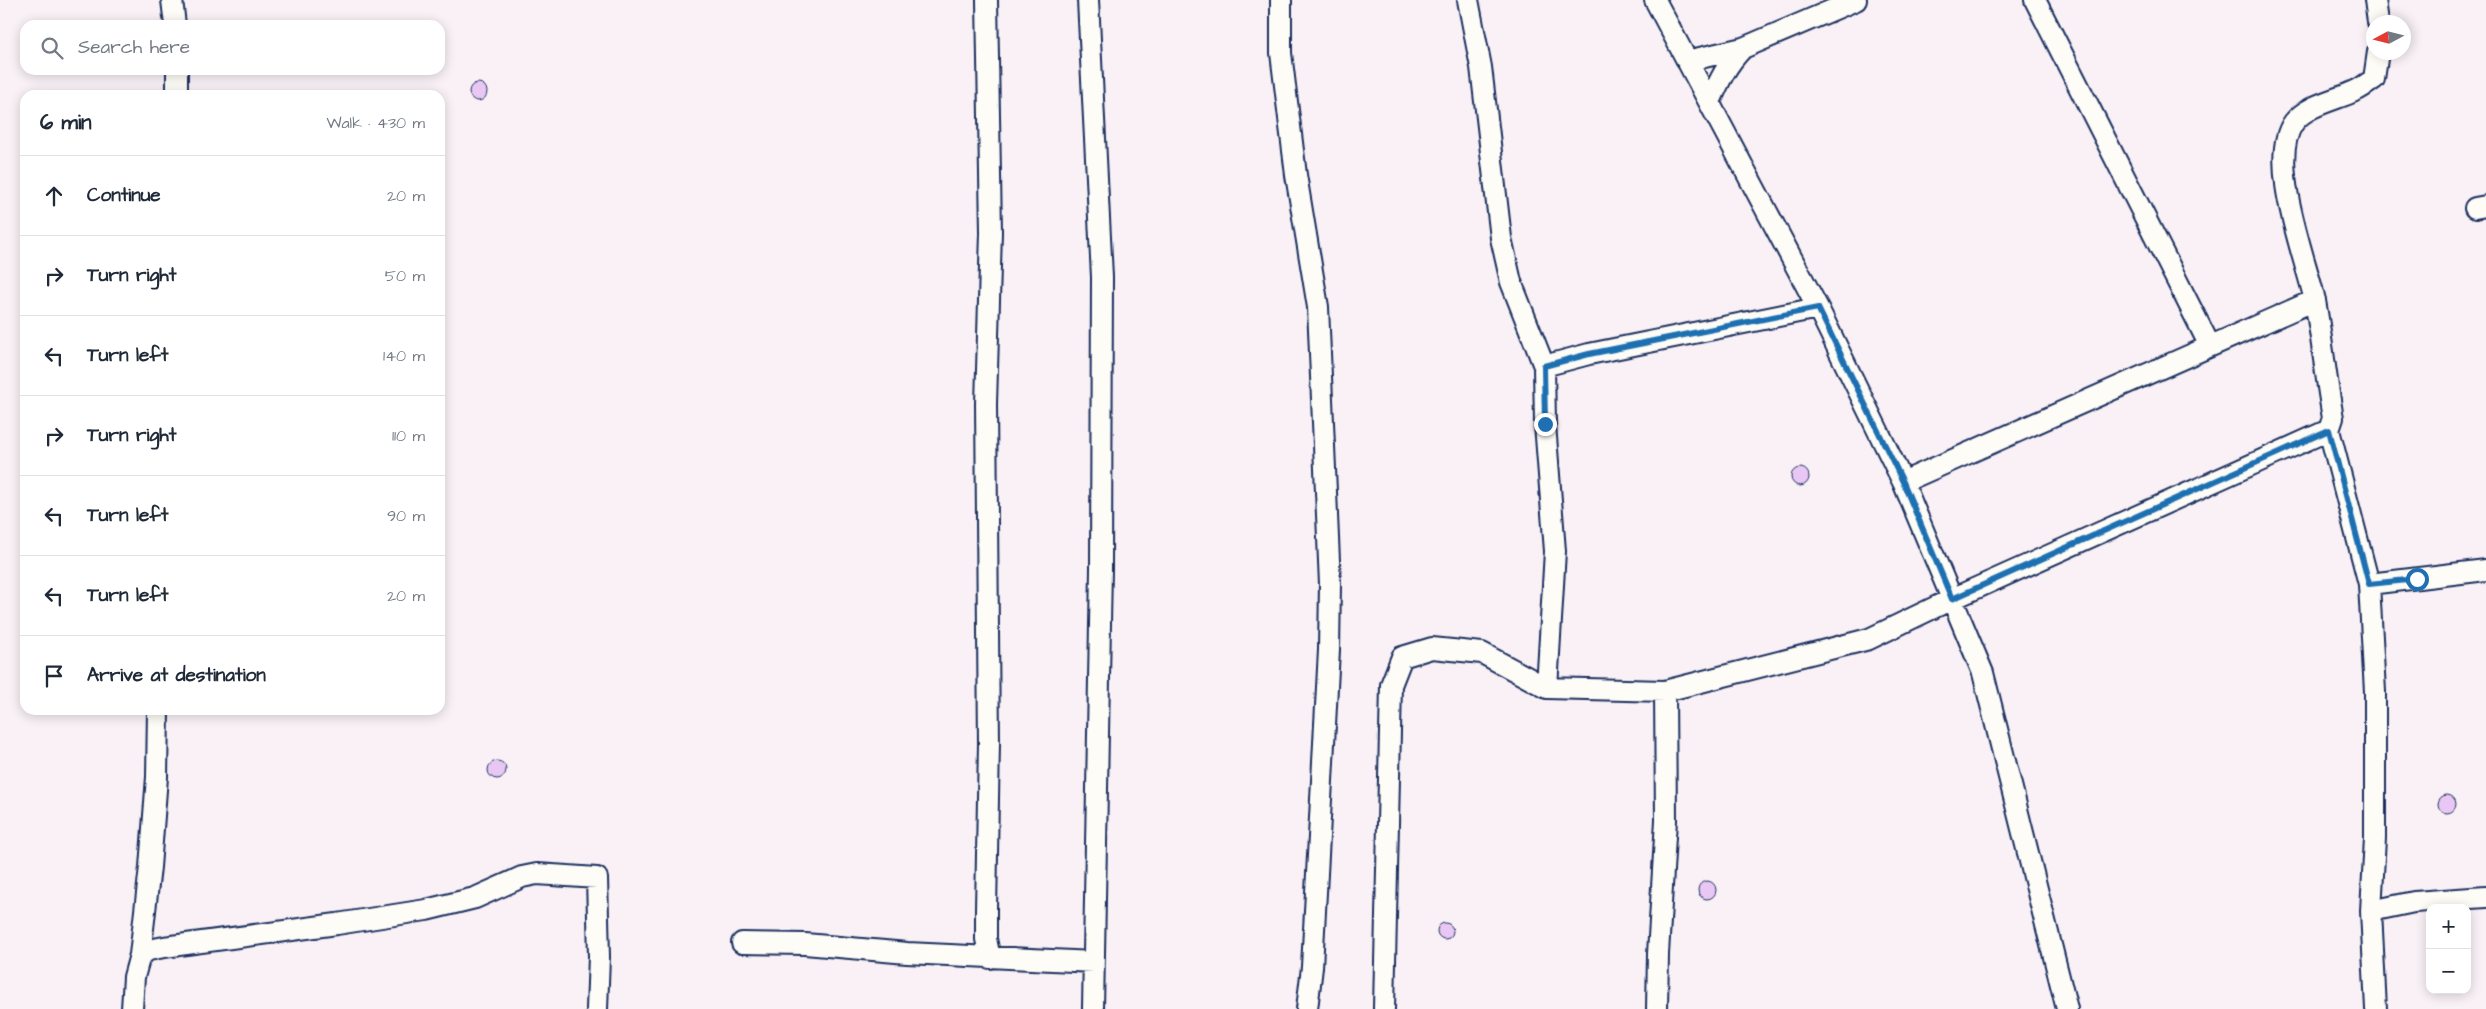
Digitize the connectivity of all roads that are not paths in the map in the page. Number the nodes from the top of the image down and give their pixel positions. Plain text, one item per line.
1 (172, 0) edge
2 (987, 0) edge
3 (1088, 0) edge
4 (1281, 0) edge
5 (1468, 0) edge
6 (1655, 0) edge
7 (1856, 0) edge
8 (2035, 0) edge
9 (2375, 0) edge
10 (2377, 15) edge
11 (174, 20) edge
12 (1743, 48) junction
13 (2377, 60) edge
14 (1687, 61) junction
15 (177, 75) edge
16 (177, 90) edge
17 (1710, 102) junction
18 (2315, 300) junction
19 (1818, 308) junction
20 (2210, 346) junction
21 (1544, 366) junction
22 (2329, 430) junction
23 (1903, 482) junction
24 (2486, 570) edge
25 (2369, 584) junction
26 (1952, 599) junction
27 (1547, 688) junction
28 (1665, 692) junction
29 (158, 715) edge
30 (2486, 897) edge
31 (2371, 911) junction
32 (742, 943) dead end
33 (140, 955) junction
34 (990, 958) junction
35 (1094, 962) junction
36 (132, 1009) edge
37 (597, 1009) edge
38 (1092, 1009) edge
39 (1307, 1009) edge
40 (1384, 1009) edge
41 (1658, 1009) edge
42 (2067, 1009) edge
43 (2376, 1009) edge

1 - 11 street
2 - 34 street
3 - 35 street
4 - 39 street
5 - 21 street
6 - 14 street
7 - 12 street
8 - 20 street
9 - 10 street
12 - 14 street
12 - 17 street
13 - 18 street
14 - 17 street
15 - 16 street
17 - 19 street
18 - 20 street
18 - 22 street
19 - 21 street
19 - 23 street
20 - 23 street
21 - 27 street
22 - 25 street
22 - 26 street
23 - 26 street
24 - 25 street
25 - 31 street
26 - 28 street
26 - 42 street
27 - 28 street
27 - 40 street
28 - 41 street
29 - 33 street
30 - 31 street
31 - 43 street
32 - 34 street
33 - 36 street
33 - 37 street
34 - 35 street
35 - 38 street

